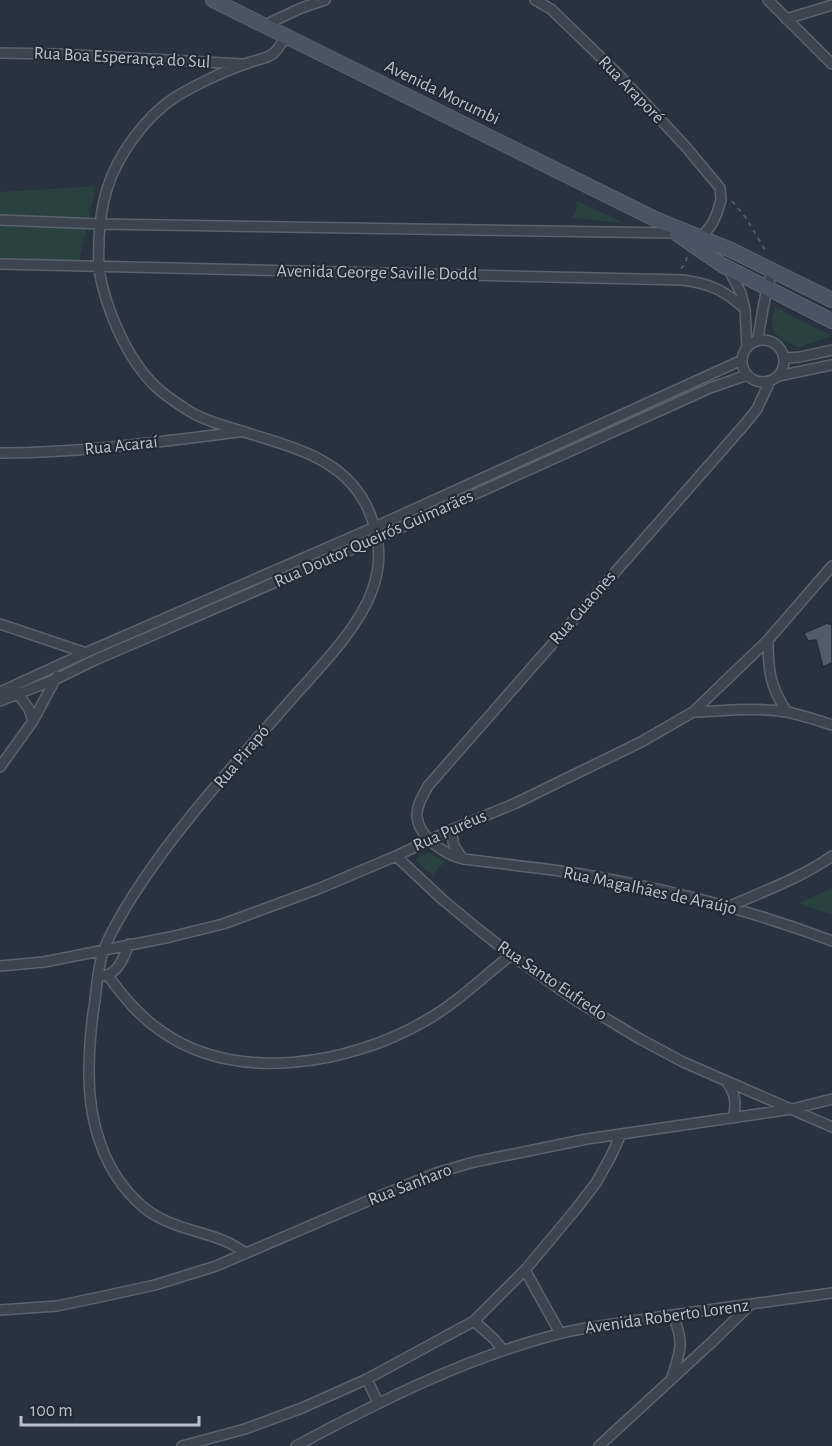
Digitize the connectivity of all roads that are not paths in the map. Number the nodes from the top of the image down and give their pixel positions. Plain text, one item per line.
1 (213, 0) edge
2 (325, 0) edge
3 (535, 0) edge
4 (557, 0) edge
5 (768, 0) edge
6 (832, 5) edge
7 (551, 9) junction
8 (786, 19) junction
9 (265, 25) junction
10 (286, 36) junction
11 (0, 53) edge
12 (244, 64) junction
13 (832, 64) edge
14 (655, 219) junction
15 (0, 220) edge
16 (100, 224) junction
17 (675, 233) junction
18 (695, 245) junction
19 (0, 264) edge
20 (99, 267) junction
21 (728, 268) junction
22 (773, 270) junction
23 (766, 288) junction
24 (832, 300) edge
25 (745, 309) junction
26 (832, 321) edge
27 (758, 339) junction
28 (747, 347) junction
29 (832, 350) edge
30 (785, 358) junction
31 (742, 360) junction
32 (832, 365) edge
33 (747, 375) junction
34 (774, 379) junction
35 (241, 431) junction
36 (0, 453) edge
37 (375, 527) junction
38 (378, 538) junction
39 (832, 566) edge
40 (0, 624) edge
41 (768, 640) junction
42 (85, 653) junction
43 (95, 660) junction
44 (59, 665) junction
45 (57, 679) junction
46 (15, 690) junction
47 (0, 692) edge
48 (0, 701) edge
49 (693, 712) junction
50 (787, 712) junction
51 (33, 721) junction
52 (832, 725) edge
53 (0, 767) edge
54 (451, 830) junction
55 (430, 840) junction
56 (396, 856) junction
57 (832, 856) edge
58 (463, 859) junction
59 (730, 906) junction
60 (832, 941) edge
61 (129, 944) junction
62 (104, 949) junction
63 (512, 955) junction
64 (0, 966) edge
65 (103, 976) junction
66 (726, 1081) junction
67 (832, 1099) edge
68 (792, 1109) junction
69 (733, 1118) junction
70 (832, 1127) edge
71 (621, 1134) junction
72 (246, 1253) junction
73 (525, 1270) junction
74 (832, 1293) edge
75 (750, 1305) junction
76 (0, 1310) edge
77 (673, 1315) junction
78 (474, 1321) junction
79 (560, 1333) junction
80 (503, 1350) junction
81 (367, 1379) junction
82 (671, 1379) junction
83 (378, 1403) junction
84 (182, 1446) edge
85 (296, 1446) edge
86 (599, 1446) edge

1 - 9 main road, Avenida Morumbi
2 - 9 street
3 - 7 street, Rua Araporé
4 - 7 street
5 - 8 street
6 - 8 street
7 - 18 street, Rua Araporé
8 - 13 street
9 - 10 main road, Avenida Morumbi
10 - 12 street, Rua Pirapó
10 - 14 main road, Avenida Morumbi
11 - 12 street, Rua Boa Esperança do Sul
12 - 16 street, Rua Pirapó
14 - 17 main road, Avenida Morumbi
14 - 18 main road, Avenida Morumbi
15 - 16 street
16 - 17 street
16 - 20 street, Rua Pirapó
17 - 18 main road, Avenida Morumbi
18 - 21 main road, Avenida Morumbi
18 - 22 main road, Avenida Morumbi
19 - 20 street, Avenida George Saville Dodd
20 - 25 street, Avenida George Saville Dodd
20 - 35 street, Rua Pirapó
21 - 23 main road, Avenida Morumbi
21 - 25 street
22 - 23 street
22 - 24 main road, Avenida Morumbi
23 - 26 main road, Avenida Morumbi
23 - 27 street
25 - 28 street
27 - 28 street
27 - 30 street
28 - 31 street
29 - 30 street
30 - 34 street
31 - 33 street
31 - 37 street, Rua Doutor Queirós Guimarães
32 - 34 street
33 - 34 street
33 - 38 street, Rua Doutor Queirós Guimarães
34 - 55 street, Rua Guaones
35 - 36 street, Rua Acaraí
35 - 37 street, Rua Pirapó
37 - 38 street, Rua Pirapó
37 - 42 street, Rua Doutor Queirós Guimarães
38 - 43 street, Rua Doutor Queirós Guimarães
38 - 62 street, Rua Pirapó
39 - 41 street, Rua Puréus
40 - 42 street
41 - 49 street, Rua Puréus
41 - 50 street
42 - 43 street
42 - 44 street, Rua Doutor Queirós Guimarães
43 - 45 street, Rua Doutor Queirós Guimarães
44 - 45 street
44 - 46 street, Rua Doutor Queirós Guimarães
45 - 46 street, Rua Doutor Queirós Guimarães
45 - 51 street
46 - 47 street, Rua Doutor Queirós Guimarães
46 - 48 street, Rua Doutor Queirós Guimarães
46 - 51 street
49 - 50 street
49 - 54 street, Rua Puréus
50 - 52 street
51 - 53 street
54 - 55 street, Rua Puréus
54 - 58 street
55 - 56 street, Rua Puréus
55 - 58 street, Rua Magalhães de Araújo
56 - 61 street, Rua Puréus
56 - 63 street, Rua Santo Eufredo
57 - 59 street
58 - 59 street, Rua Magalhães de Araújo
59 - 60 street, Rua Magalhães de Araújo
61 - 62 street, Rua Puréus
61 - 65 street, Rua Pirapó
62 - 64 street, Rua Puréus
62 - 65 street, Rua Pirapó
63 - 65 street
63 - 66 street, Rua Santo Eufredo
65 - 72 street, Rua Pirapó
66 - 68 street, Rua Santo Eufredo
66 - 69 street
67 - 68 street, Rua Sanharo
68 - 69 street, Rua Sanharo
68 - 70 street, Rua Santo Eufredo
69 - 71 street, Rua Sanharo
71 - 72 street, Rua Sanharo
71 - 73 street
72 - 76 street, Rua Sanharo
73 - 78 street
73 - 79 street
74 - 75 street, Avenida Roberto Lorenz
75 - 77 street, Avenida Roberto Lorenz
75 - 82 street
77 - 79 street, Avenida Roberto Lorenz
77 - 82 street
78 - 80 street
78 - 81 street
79 - 80 street, Avenida Roberto Lorenz
80 - 83 street, Avenida Roberto Lorenz
81 - 83 street
81 - 84 street
82 - 86 street
83 - 85 street, Avenida Roberto Lorenz

